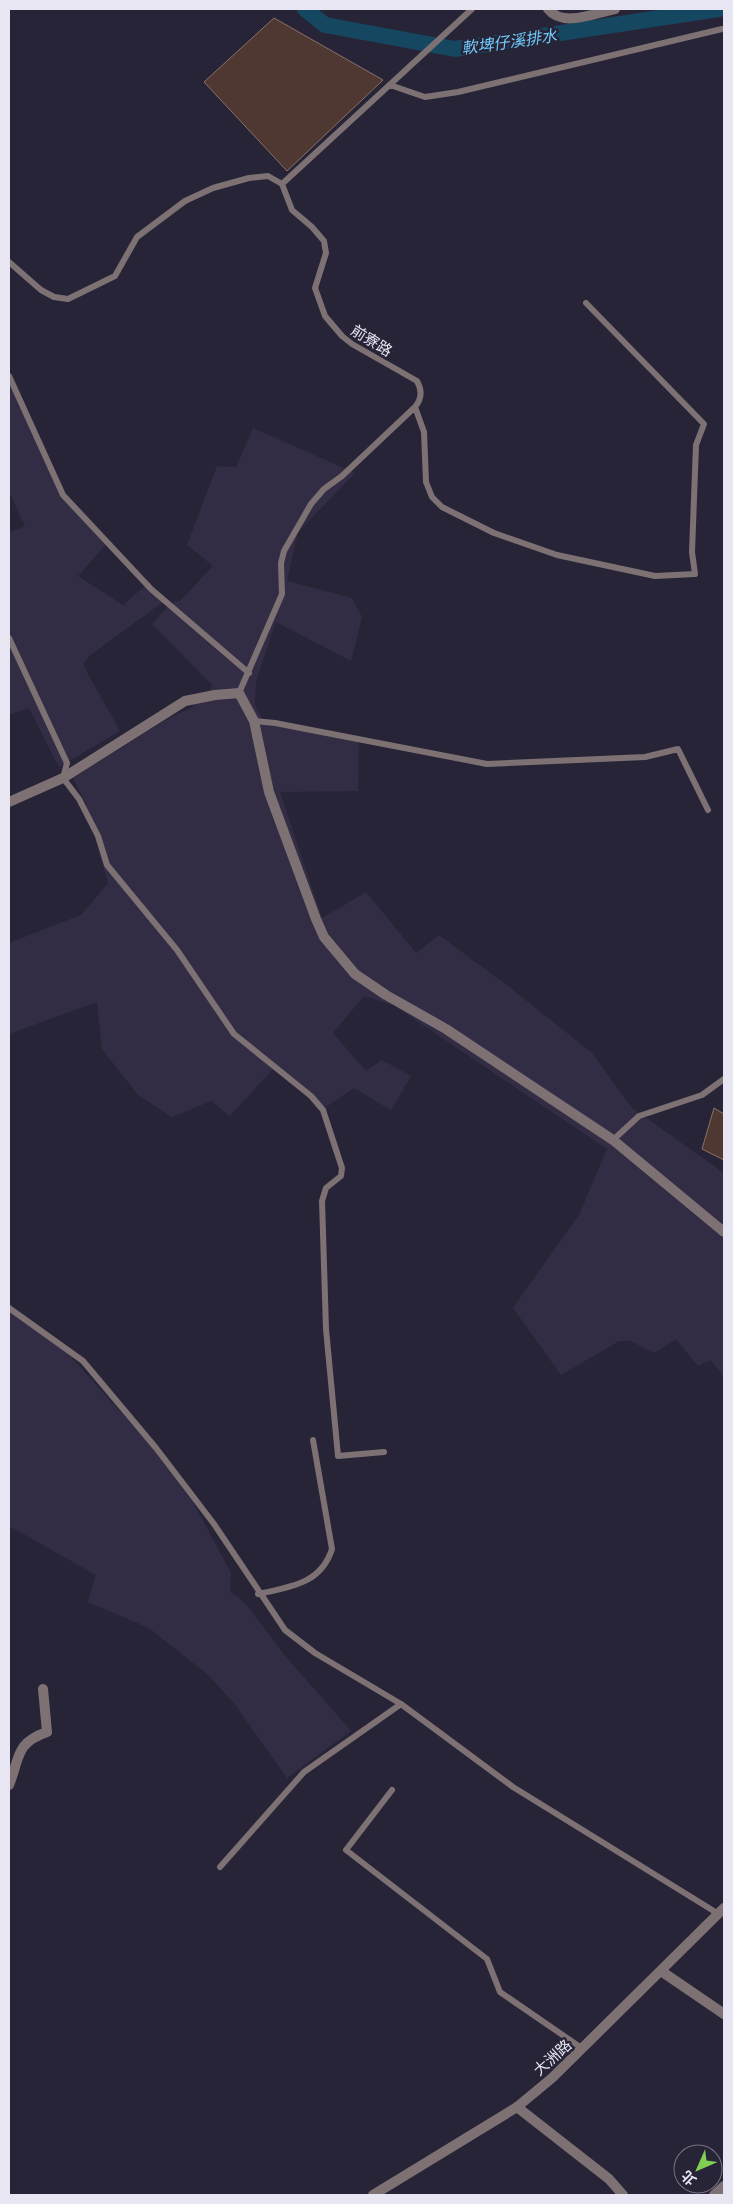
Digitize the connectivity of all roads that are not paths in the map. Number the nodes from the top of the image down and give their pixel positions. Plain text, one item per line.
1 (472, 9) edge
2 (548, 9) edge
3 (615, 9) edge
4 (722, 29) dead end
5 (390, 85) junction
6 (282, 184) junction
7 (9, 262) edge
8 (586, 303) dead end
9 (9, 376) edge
10 (414, 407) junction
11 (9, 638) edge
12 (249, 673) junction
13 (239, 692) junction
14 (254, 721) junction
15 (63, 778) junction
16 (9, 802) edge
17 (708, 810) dead end
18 (724, 1079) edge
19 (613, 1140) junction
20 (724, 1232) edge
21 (9, 1308) edge
22 (312, 1440) dead end
23 (384, 1452) dead end
24 (258, 1594) junction
25 (44, 1689) dead end
26 (401, 1704) junction
27 (9, 1785) edge
28 (392, 1790) dead end
29 (220, 1867) dead end
30 (721, 1910) edge
31 (661, 1971) junction
32 (724, 2014) edge
33 (584, 2050) junction
34 (517, 2106) junction
35 (724, 2186) edge
36 (373, 2195) edge
37 (623, 2195) edge
38 (714, 2195) edge

1 - 5 lane
2 - 3 street
4 - 5 lane
5 - 6 lane
6 - 7 lane
6 - 10 lane, 前寮路
8 - 10 lane
9 - 12 lane
10 - 12 lane
11 - 15 lane
12 - 13 lane
13 - 14 street
13 - 15 street
14 - 17 lane
14 - 19 street
15 - 16 street
15 - 23 lane
18 - 19 lane
19 - 20 street
21 - 24 lane
22 - 24 lane
24 - 26 lane
25 - 27 street
26 - 29 lane
26 - 30 lane
28 - 33 lane
30 - 31 street, 大洲路
31 - 32 street
31 - 33 street, 大洲路
33 - 34 street, 大洲路
34 - 36 street, 大洲路
34 - 37 street
35 - 38 street

